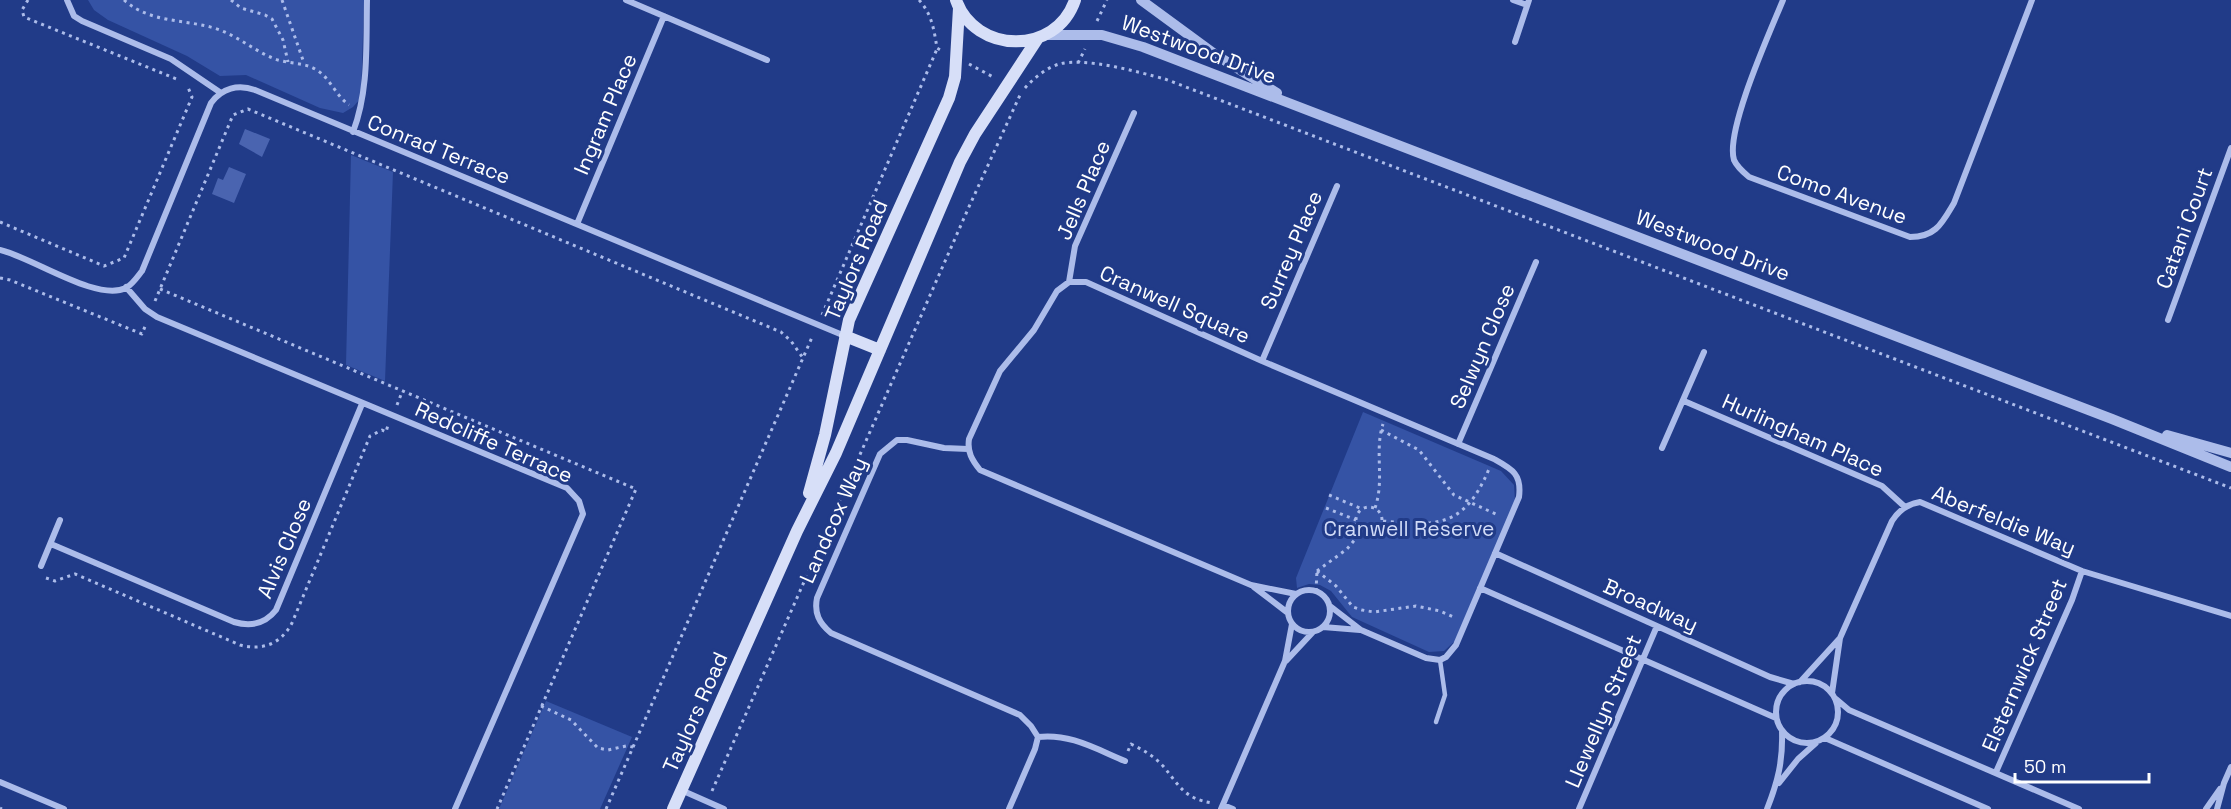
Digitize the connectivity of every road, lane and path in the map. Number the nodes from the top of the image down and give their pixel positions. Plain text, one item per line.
1 (28, 0) edge
2 (66, 0) edge
3 (133, 0) edge
4 (231, 0) edge
5 (282, 0) edge
6 (367, 0) edge
7 (626, 0) edge
8 (919, 0) edge
9 (1075, 0) edge
10 (1141, 0) edge
11 (1513, 0) edge
12 (1782, 0) edge
13 (2032, 0) edge
14 (125, 1) edge
15 (956, 2) edge
16 (1528, 3) edge
17 (664, 16) junction
18 (1042, 37) junction
19 (1515, 42) dead end
20 (937, 48) junction
21 (956, 58) junction
22 (766, 60) dead end
23 (288, 62) junction
24 (304, 64) junction
25 (1008, 84) junction
26 (221, 93) junction
27 (1301, 108) junction
28 (361, 112) junction
29 (1134, 113) dead end
30 (354, 132) junction
31 (2231, 148) edge
32 (1337, 186) dead end
33 (0, 222) edge
34 (577, 224) junction
35 (0, 250) edge
36 (1536, 262) dead end
37 (0, 278) edge
38 (1069, 282) junction
39 (126, 288) junction
40 (160, 289) junction
41 (150, 313) junction
42 (2168, 320) dead end
43 (817, 325) junction
44 (845, 336) junction
45 (880, 350) junction
46 (1704, 352) dead end
47 (803, 358) junction
48 (1262, 361) junction
49 (402, 391) junction
50 (1684, 401) junction
51 (362, 404) junction
52 (1387, 414) junction
53 (392, 416) junction
54 (2112, 419) junction
55 (1381, 430) junction
56 (1458, 444) junction
57 (1662, 448) dead end
58 (968, 449) junction
59 (2231, 453) edge
60 (1494, 459) junction
61 (2231, 467) edge
62 (2231, 488) edge
63 (1329, 495) dead end
64 (1469, 503) junction
65 (1905, 507) junction
66 (1326, 508) dead end
67 (1375, 508) junction
68 (1362, 509) junction
69 (60, 520) dead end
70 (1356, 520) junction
71 (1509, 520) junction
72 (1383, 521) junction
73 (797, 531) junction
74 (1362, 531) junction
75 (51, 544) junction
76 (1495, 553) junction
77 (41, 566) joint
78 (1317, 571) junction
79 (2082, 571) junction
80 (1251, 585) junction
81 (1480, 588) junction
82 (1316, 591) junction
83 (1296, 594) junction
84 (1330, 606) junction
85 (1288, 613) junction
86 (2231, 616) edge
87 (1465, 623) junction
88 (1292, 624) junction
89 (1657, 626) junction
90 (1323, 627) junction
91 (1361, 630) junction
92 (1313, 632) junction
93 (1840, 638) junction
94 (1643, 659) junction
95 (1440, 660) junction
96 (1285, 661) junction
97 (1797, 683) junction
98 (1834, 696) junction
99 (542, 706) junction
100 (1776, 718) junction
101 (1436, 722) dead end
102 (1782, 730) junction
103 (1038, 737) junction
104 (1825, 738) junction
105 (1817, 742) junction
106 (633, 747) junction
107 (1125, 761) joint
108 (2231, 767) edge
109 (1996, 772) junction
110 (0, 782) edge
111 (2224, 783) junction
112 (1776, 786) junction
113 (681, 790) junction
114 (707, 802) junction
115 (1222, 807) edge
116 (1984, 808) edge
117 (64, 809) edge
118 (455, 809) edge
119 (497, 809) edge
120 (606, 809) edge
121 (673, 809) edge
122 (724, 809) edge
123 (1009, 809) edge
124 (1233, 809) edge
125 (1580, 809) edge
126 (1767, 809) edge
127 (2079, 809) edge
128 (2206, 809) edge
129 (2217, 809) edge

1 - 33 path
2 - 26 street
3 - 14 path
4 - 23 path
5 - 24 path
6 - 28 street
7 - 17 street
8 - 20 path
9 - 18 main road, Taylors Road
10 - 27 street, Westwood Drive
11 - 16 street
12 - 13 street, Como Avenue
14 - 23 path
15 - 18 main road
15 - 21 main road, Taylors Road
16 - 19 street
17 - 22 street
17 - 34 street, Ingram Place
18 - 25 main road, Taylors Road
18 - 27 street, Westwood Drive
20 - 21 path
20 - 43 path
21 - 25 path
21 - 44 main road, Taylors Road
23 - 24 path
24 - 28 path
25 - 45 main road, Taylors Road
26 - 30 street, Conrad Terrace
26 - 39 street
27 - 54 street, Westwood Drive
28 - 30 street
29 - 38 street, Jells Place
30 - 34 street, Conrad Terrace
31 - 42 street, Catani Court
32 - 48 street, Surrey Place
34 - 43 street, Conrad Terrace
35 - 39 street
36 - 56 street, Selwyn Close
37 - 41 path
38 - 48 street, Cranwell Square
38 - 58 street, Cranwell Square
39 - 41 street, Redcliffe Terrace
40 - 41 path
40 - 47 path
40 - 49 path
41 - 51 street, Redcliffe Terrace
43 - 44 street, Conrad Terrace
43 - 47 path
44 - 45 main road
44 - 73 main road, Taylors Road
45 - 73 main road, Taylors Road
46 - 50 street
47 - 106 path
48 - 52 street, Cranwell Square
49 - 53 path
49 - 99 path
50 - 57 street
50 - 65 street, Hurlingham Place
51 - 53 street, Redcliffe Terrace
51 - 75 street, Alvis Close
52 - 55 path
52 - 56 street, Cranwell Square
53 - 77 path
53 - 118 street, Redcliffe Terrace
54 - 59 street, Westwood Drive
54 - 61 street, Westwood Drive
55 - 64 path
55 - 67 path
56 - 60 street, Cranwell Square
58 - 80 street
58 - 103 street, Landcox Way
60 - 64 path
60 - 71 street, Cranwell Square
62 - 114 path
63 - 68 path
64 - 71 path
64 - 72 path
65 - 79 street, Aberfeldie Way
65 - 93 street, Aberfeldie Way
66 - 70 path
67 - 68 path
67 - 72 path
68 - 70 path
69 - 75 street
70 - 74 path
71 - 76 street, Cranwell Square
72 - 74 path
73 - 113 main road, Taylors Road
74 - 78 path
75 - 77 street
76 - 81 street, Cranwell Square
76 - 89 street, Broadway
78 - 82 path
78 - 87 path
79 - 86 street, Aberfeldie Way
79 - 109 street, Elsternwick Street
80 - 83 street
80 - 85 street
81 - 87 street, Cranwell Square
81 - 94 street
82 - 83 street
82 - 84 street
83 - 85 street
84 - 90 street
84 - 91 street
85 - 88 street
87 - 95 street, Cranwell Square
88 - 92 street
88 - 96 street
89 - 94 street, Llewellyn Street
89 - 97 street, Broadway
90 - 91 street
90 - 92 street
91 - 95 street
92 - 96 street
93 - 97 street, Aberfeldie Way
93 - 98 street, Aberfeldie Way
94 - 100 street
94 - 125 street, Llewellyn Street
95 - 101 lane
96 - 115 street
97 - 98 street
97 - 100 street
98 - 104 street
98 - 109 street
99 - 106 path
99 - 119 path
100 - 102 street
102 - 105 street
102 - 112 street
103 - 107 street
103 - 123 street
104 - 105 street
104 - 116 street
105 - 112 street
106 - 120 path
107 - 115 path
108 - 111 street
109 - 127 street
110 - 117 street
111 - 128 street
111 - 129 street
112 - 126 street
113 - 114 street
113 - 121 main road, Taylors Road
114 - 122 street
115 - 124 street

